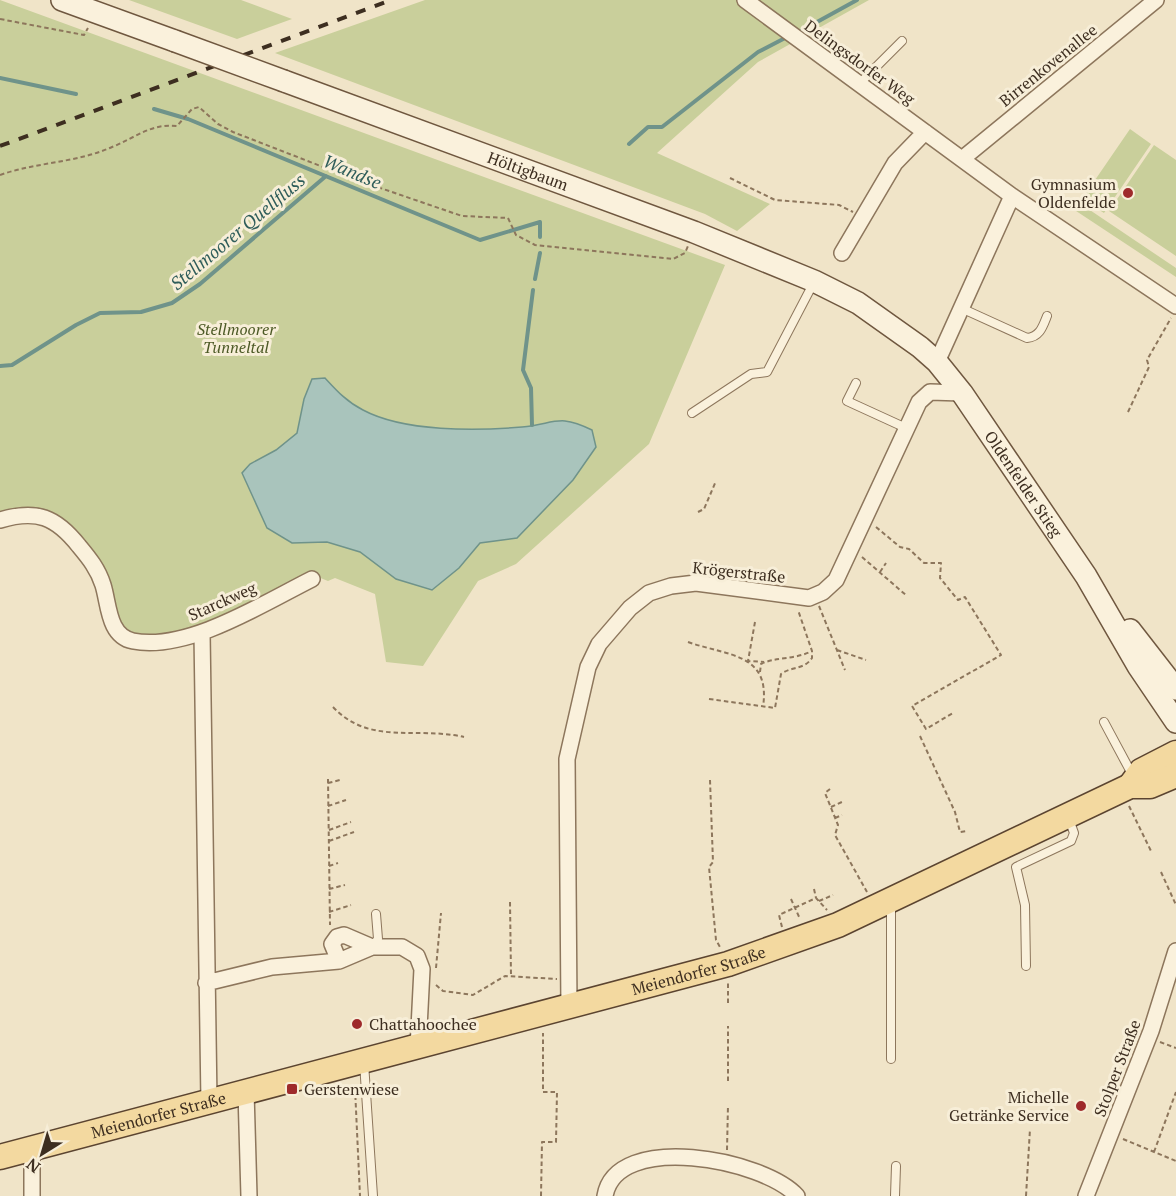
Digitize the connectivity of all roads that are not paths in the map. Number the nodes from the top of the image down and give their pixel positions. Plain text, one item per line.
1 (62, 0) edge
2 (745, 0) edge
3 (1156, 0) edge
4 (902, 41) dead end
5 (860, 84) junction
6 (925, 132) junction
7 (962, 159) junction
8 (1012, 196) junction
9 (842, 254) dead end
10 (814, 281) junction
11 (961, 308) junction
12 (1173, 312) edge
13 (1047, 316) dead end
14 (937, 362) junction
15 (856, 383) dead end
16 (962, 393) junction
17 (692, 413) dead end
18 (906, 428) junction
19 (0, 520) edge
20 (1086, 576) junction
21 (312, 579) dead end
22 (202, 633) junction
23 (1176, 689) edge
24 (1104, 722) dead end
25 (1176, 722) edge
26 (1176, 753) edge
27 (1176, 775) edge
28 (1129, 785) junction
29 (1068, 815) junction
30 (883, 904) junction
31 (376, 914) dead end
32 (372, 946) junction
33 (1176, 951) edge
34 (339, 961) junction
35 (1026, 966) dead end
36 (206, 983) junction
37 (569, 1007) junction
38 (418, 1048) junction
39 (891, 1059) dead end
40 (359, 1063) junction
41 (246, 1092) junction
42 (209, 1102) junction
43 (32, 1148) junction
44 (0, 1157) edge
45 (896, 1166) dead end
46 (32, 1196) edge
47 (249, 1196) edge
48 (373, 1196) edge
49 (605, 1196) edge
50 (797, 1196) edge
51 (896, 1196) edge
52 (1086, 1196) edge

1 - 10 main road, Höltigbaum, bridge
2 - 5 street, Delingsdorfer Weg
3 - 7 street, Birrenkovenallee
4 - 5 lane
5 - 6 street, Delingsdorfer Weg
6 - 7 street, Delingsdorfer Weg
6 - 9 street
7 - 8 street, Delingsdorfer Weg
8 - 11 street
8 - 12 street, Delingsdorfer Weg
10 - 14 main road, Höltigbaum
10 - 17 lane
11 - 13 lane
11 - 14 street
14 - 16 main road, Höltigbaum
15 - 18 lane
16 - 18 street
16 - 20 main road, Oldenfelder Stieg
18 - 37 street, Krögerstraße
19 - 22 street, Starckweg
20 - 23 main road, Oldenfelder Stieg
20 - 25 main road, Oldenfelder Stieg
21 - 22 street, Starckweg
22 - 36 street
24 - 28 lane
26 - 28 main road, Meiendorfer Straße
27 - 28 main road, Meiendorfer Straße
28 - 29 main road, Meiendorfer Straße
29 - 30 main road, Meiendorfer Straße
29 - 35 lane
30 - 37 main road, Meiendorfer Straße
30 - 39 lane
31 - 32 lane
32 - 34 street
32 - 34 street
32 - 38 street
33 - 52 street, Stolper Straße
34 - 36 street
36 - 42 street
37 - 38 main road, Meiendorfer Straße
38 - 40 main road, Meiendorfer Straße
40 - 41 main road, Meiendorfer Straße
40 - 48 lane
41 - 42 main road, Meiendorfer Straße
41 - 47 street, Meiendorfer Straße
42 - 43 main road, Meiendorfer Straße
43 - 44 main road, Meiendorfer Straße
43 - 46 street
45 - 51 lane
49 - 50 street

